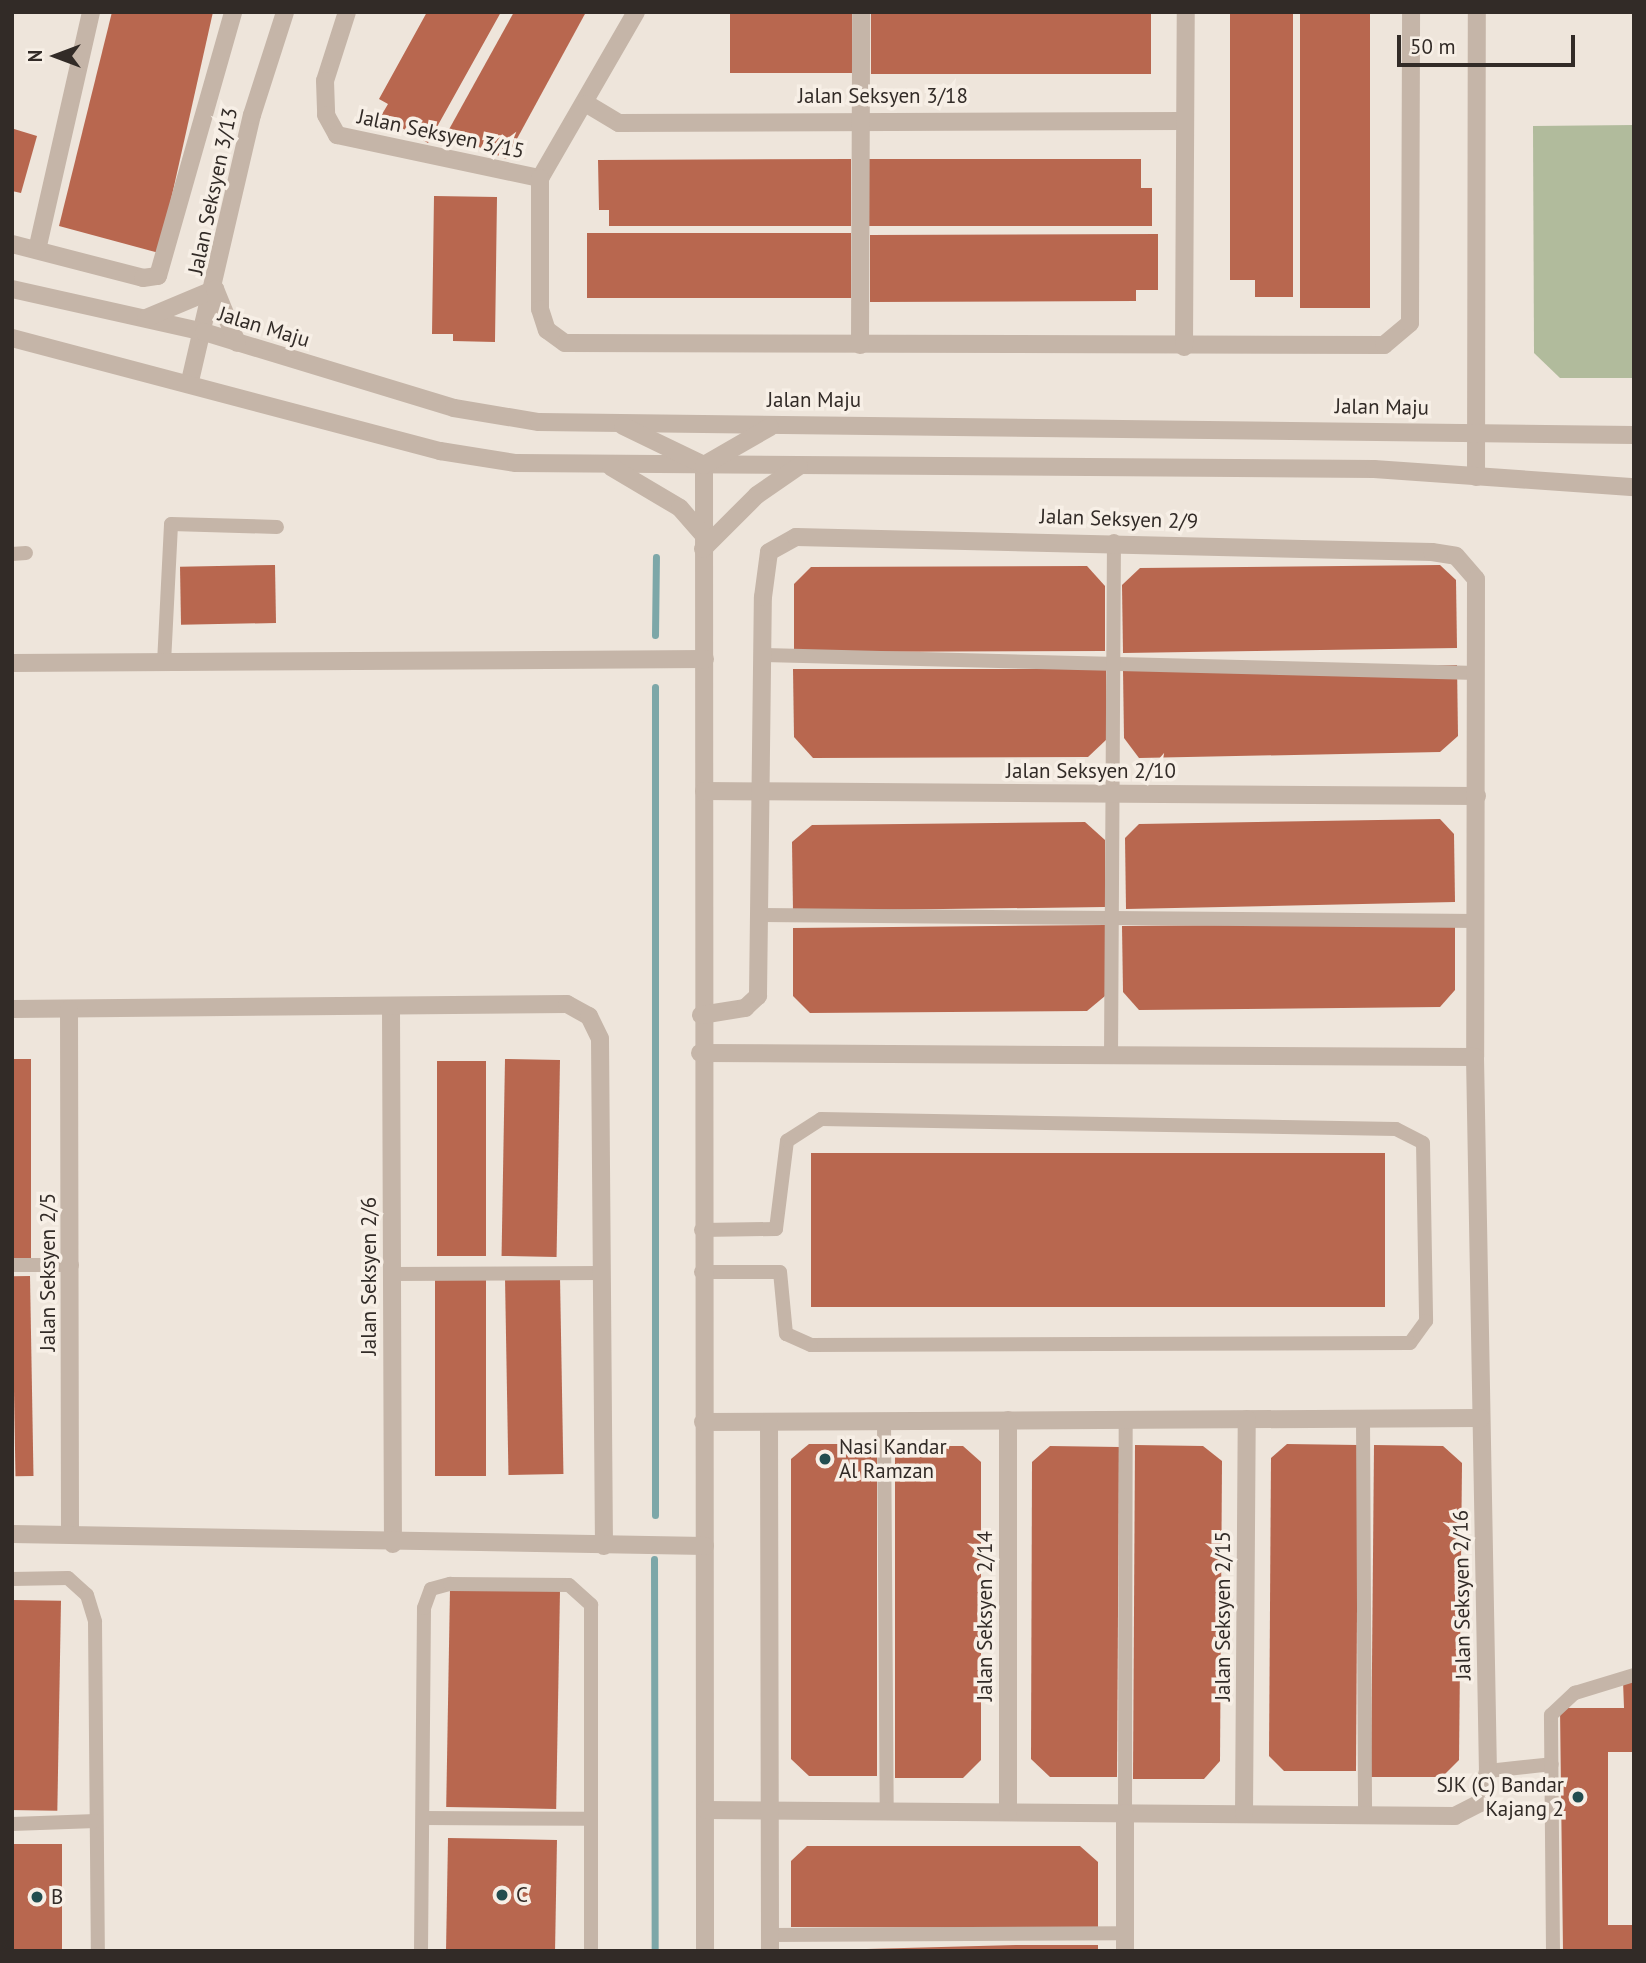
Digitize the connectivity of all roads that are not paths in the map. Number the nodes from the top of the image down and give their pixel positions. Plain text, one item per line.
1 (91, 12) edge
2 (233, 12) edge
3 (285, 12) edge
4 (347, 12) edge
5 (636, 12) edge
6 (861, 12) edge
7 (1186, 12) edge
8 (1411, 12) edge
9 (1477, 12) edge
10 (587, 104) junction
11 (860, 119) junction
12 (1184, 121) junction
13 (540, 178) junction
14 (12, 244) edge
15 (37, 250) junction
16 (12, 289) edge
17 (215, 289) junction
18 (146, 318) junction
19 (204, 332) junction
20 (12, 338) edge
21 (237, 343) junction
22 (860, 345) junction
23 (1184, 347) junction
24 (190, 381) junction
25 (612, 422) junction
26 (784, 422) junction
27 (1478, 432) junction
28 (1634, 435) edge
29 (604, 464) junction
30 (704, 465) junction
31 (799, 466) junction
32 (1476, 477) junction
33 (1634, 487) edge
34 (277, 527) dead end
35 (703, 541) junction
36 (1114, 541) junction
37 (1467, 566) joint
38 (764, 655) junction
39 (705, 659) junction
40 (1114, 662) junction
41 (12, 663) edge
42 (164, 663) junction
43 (1477, 673) junction
44 (704, 791) junction
45 (762, 791) junction
46 (1116, 795) junction
47 (1478, 796) junction
48 (761, 915) junction
49 (1115, 917) junction
50 (1478, 921) junction
51 (391, 1008) junction
52 (12, 1009) edge
53 (69, 1009) junction
54 (701, 1015) junction
55 (700, 1054) junction
56 (1111, 1057) junction
57 (1475, 1058) junction
58 (701, 1230) junction
59 (12, 1265) edge
60 (72, 1265) junction
61 (701, 1272) junction
62 (600, 1273) junction
63 (392, 1275) junction
64 (1363, 1418) junction
65 (1481, 1418) junction
66 (1247, 1419) junction
67 (1008, 1420) junction
68 (1126, 1420) junction
69 (884, 1421) junction
70 (703, 1422) junction
71 (769, 1422) junction
72 (12, 1534) edge
73 (71, 1534) junction
74 (393, 1544) junction
75 (604, 1546) junction
76 (705, 1546) junction
77 (12, 1579) edge
78 (1634, 1675) edge
79 (1552, 1764) junction
80 (1488, 1771) junction
81 (706, 1810) junction
82 (770, 1810) junction
83 (887, 1811) junction
84 (1007, 1812) junction
85 (1125, 1813) junction
86 (1244, 1814) junction
87 (1365, 1815) junction
88 (423, 1818) junction
89 (590, 1819) junction
90 (96, 1821) junction
91 (12, 1824) edge
92 (1125, 1942) edge
93 (770, 1943) edge
94 (98, 1951) edge
95 (421, 1951) edge
96 (591, 1951) edge
97 (705, 1951) edge
98 (1553, 1951) edge

1 - 15 street
2 - 15 street
3 - 17 street, Jalan Seksyen 3/13
4 - 13 street, Jalan Seksyen 3/15
5 - 10 street
6 - 11 street
7 - 12 street
8 - 23 street
9 - 27 street
10 - 11 street, Jalan Seksyen 3/18
10 - 13 street
11 - 12 street, Jalan Seksyen 3/18
11 - 22 street
12 - 23 street
13 - 22 street
14 - 15 street
16 - 18 street, Jalan Maju
17 - 18 street
17 - 19 street, Jalan Seksyen 3/13
17 - 21 street
18 - 19 street, Jalan Maju
19 - 21 street, Jalan Maju
19 - 24 street, Jalan Seksyen 3/13
20 - 24 street
21 - 25 street, Jalan Maju
22 - 23 street
24 - 29 street
25 - 26 street, Jalan Maju
25 - 30 street
26 - 27 street, Jalan Maju
26 - 30 street
27 - 28 street, Jalan Maju
27 - 32 street
29 - 30 street
29 - 35 street
30 - 31 street
30 - 35 street
31 - 32 street
31 - 35 street
32 - 33 street
34 - 42 lane
35 - 39 street
36 - 37 street, Jalan Seksyen 2/9
36 - 38 street, Jalan Seksyen 2/9
36 - 40 lane
37 - 43 street, Jalan Seksyen 2/16
38 - 40 lane
38 - 45 street
39 - 42 street
39 - 44 street
40 - 43 lane
40 - 46 lane
41 - 42 street
43 - 47 street, Jalan Seksyen 2/16
44 - 45 street, Jalan Seksyen 2/10
44 - 54 street
45 - 46 street, Jalan Seksyen 2/10
45 - 48 street
46 - 47 street, Jalan Seksyen 2/10
46 - 49 lane
47 - 50 street, Jalan Seksyen 2/16
48 - 49 lane
48 - 54 street
49 - 50 lane
49 - 56 lane
50 - 57 street, Jalan Seksyen 2/16
51 - 53 street
51 - 62 street
51 - 63 street, Jalan Seksyen 2/6
52 - 53 street
53 - 60 street, Jalan Seksyen 2/5
54 - 55 street
55 - 56 street
55 - 58 street
56 - 57 street
57 - 65 street, Jalan Seksyen 2/16
58 - 61 street
58 - 61 lane
59 - 60 lane
60 - 73 street, Jalan Seksyen 2/5
61 - 70 street
62 - 63 lane
62 - 75 street
63 - 74 street, Jalan Seksyen 2/6
64 - 65 street
64 - 66 street
64 - 87 lane
65 - 80 street, Jalan Seksyen 2/16
66 - 68 street
66 - 86 street, Jalan Seksyen 2/15
67 - 68 street
67 - 69 street
67 - 84 street, Jalan Seksyen 2/14
68 - 85 lane
69 - 71 street
69 - 83 lane
70 - 71 street
70 - 76 street
71 - 82 street
72 - 73 street
73 - 74 street
74 - 75 street
75 - 76 street
76 - 81 street
77 - 90 lane
78 - 79 lane
79 - 80 lane
79 - 98 lane
80 - 87 street, Jalan Seksyen 2/16
81 - 82 street
81 - 97 street
82 - 83 street
82 - 93 street
83 - 84 street
84 - 85 street
85 - 86 street
85 - 92 street
86 - 87 street
88 - 89 lane
88 - 89 lane
88 - 95 lane
89 - 96 lane
90 - 91 lane
90 - 94 lane
92 - 93 lane

